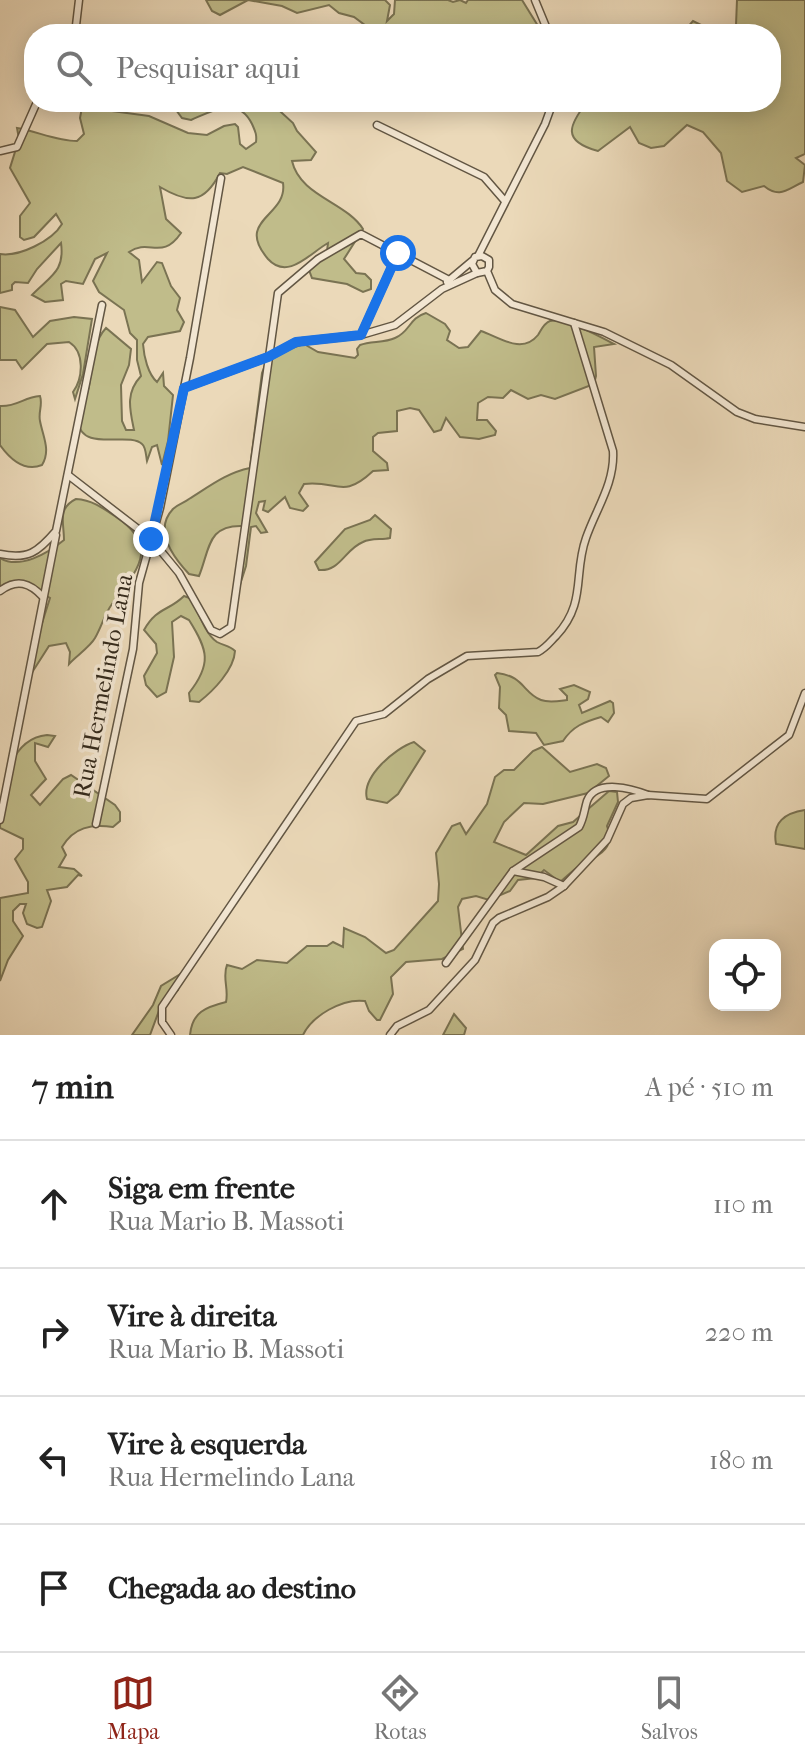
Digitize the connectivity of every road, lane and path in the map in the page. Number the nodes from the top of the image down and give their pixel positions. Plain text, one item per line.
1 (79, 0) edge
2 (535, 0) edge
3 (76, 24) edge
4 (545, 24) edge
5 (33, 112) edge
6 (549, 112) edge
7 (377, 125) dead end
8 (0, 151) edge
9 (221, 178) dead end
10 (504, 200) junction
11 (488, 233) junction
12 (398, 253) junction
13 (475, 258) junction
14 (487, 258) junction
15 (481, 272) junction
16 (449, 280) junction
17 (442, 289) junction
18 (102, 305) dead end
19 (574, 323) junction
20 (361, 335) junction
21 (268, 357) junction
22 (184, 388) junction
23 (805, 427) edge
24 (68, 475) junction
25 (56, 531) junction
26 (151, 539) junction
27 (0, 554) edge
28 (0, 591) edge
29 (43, 597) junction
30 (805, 693) edge
31 (648, 795) junction
32 (0, 820) edge
33 (96, 824) dead end
34 (513, 871) junction
35 (564, 886) junction
36 (446, 963) dead end
37 (171, 1035) edge
38 (390, 1035) edge

1 - 3 street
2 - 4 street
5 - 8 street
6 - 10 street
7 - 10 street
9 - 22 street, Rua Hermelindo Lana
10 - 11 street
11 - 13 street
11 - 14 street
12 - 16 street
12 - 20 street
12 - 21 street
13 - 14 street
13 - 15 street
13 - 16 street
14 - 15 street
15 - 17 street
15 - 19 street
16 - 17 street
17 - 20 street
18 - 24 street
19 - 23 street
19 - 37 street
20 - 21 street
21 - 22 street
21 - 26 street
22 - 26 street, Rua Hermelindo Lana
24 - 25 street
24 - 26 street
25 - 27 street
25 - 29 street
26 - 33 street, Rua Hermelindo Lana
28 - 29 street
29 - 32 street
30 - 31 street
31 - 34 street
31 - 35 street
34 - 35 street
34 - 36 street
35 - 38 street

